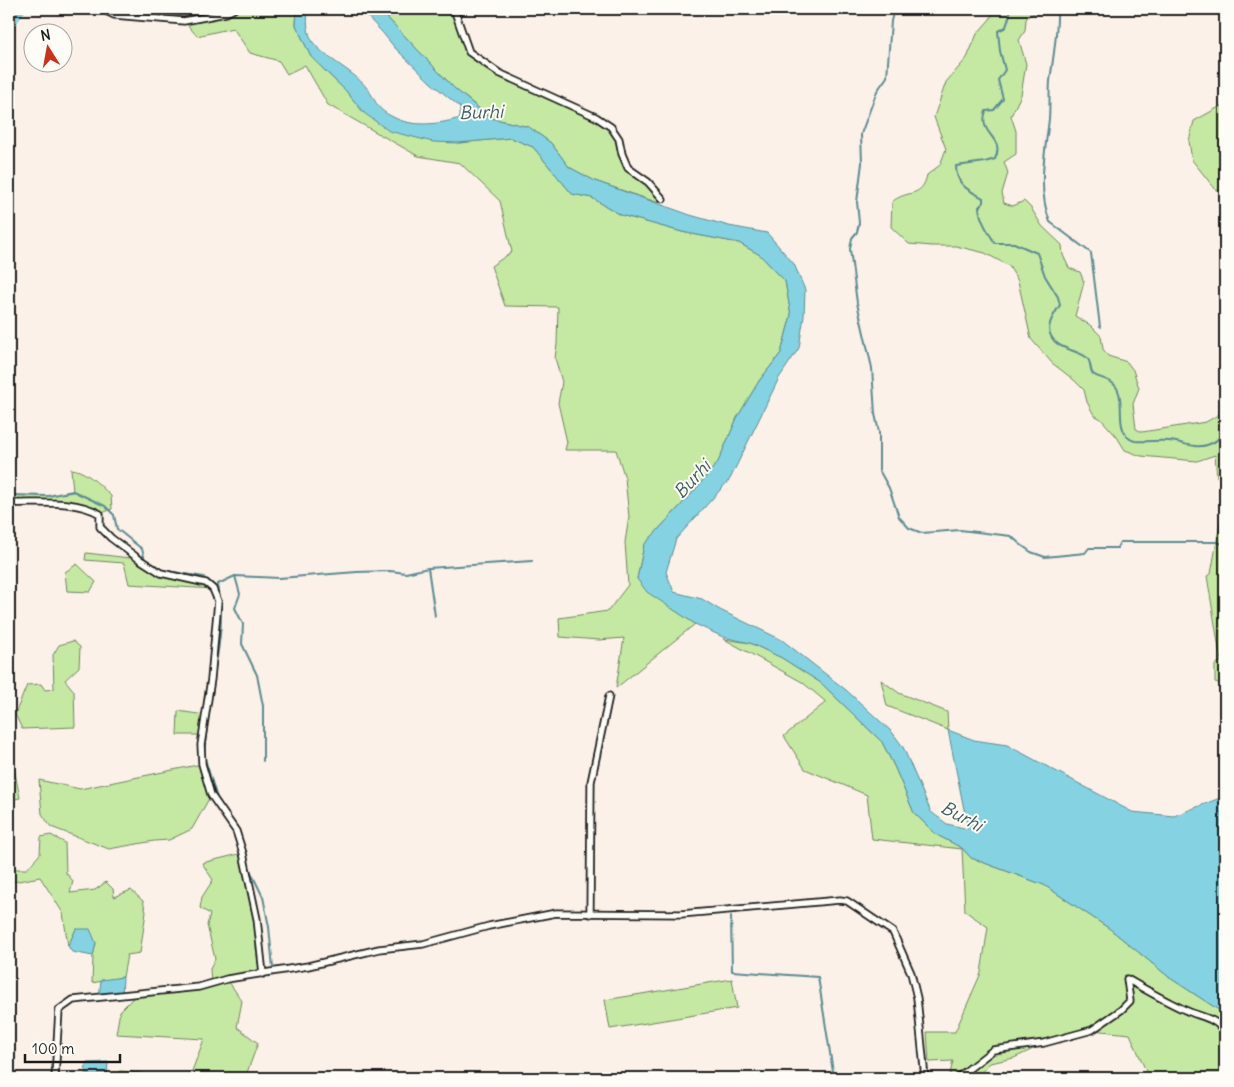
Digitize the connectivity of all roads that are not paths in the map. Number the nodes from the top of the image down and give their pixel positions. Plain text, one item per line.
1 (102, 9) edge
2 (234, 9) edge
3 (454, 9) edge
4 (663, 199) dead end
5 (9, 503) edge
6 (610, 696) dead end
7 (590, 914) junction
8 (263, 974) junction
9 (1224, 1030) edge
10 (55, 1078) edge
11 (925, 1078) edge
12 (957, 1078) edge

1 - 2 street
3 - 4 street
5 - 8 street
6 - 7 street
7 - 8 street
7 - 11 street
8 - 10 street
9 - 12 street

